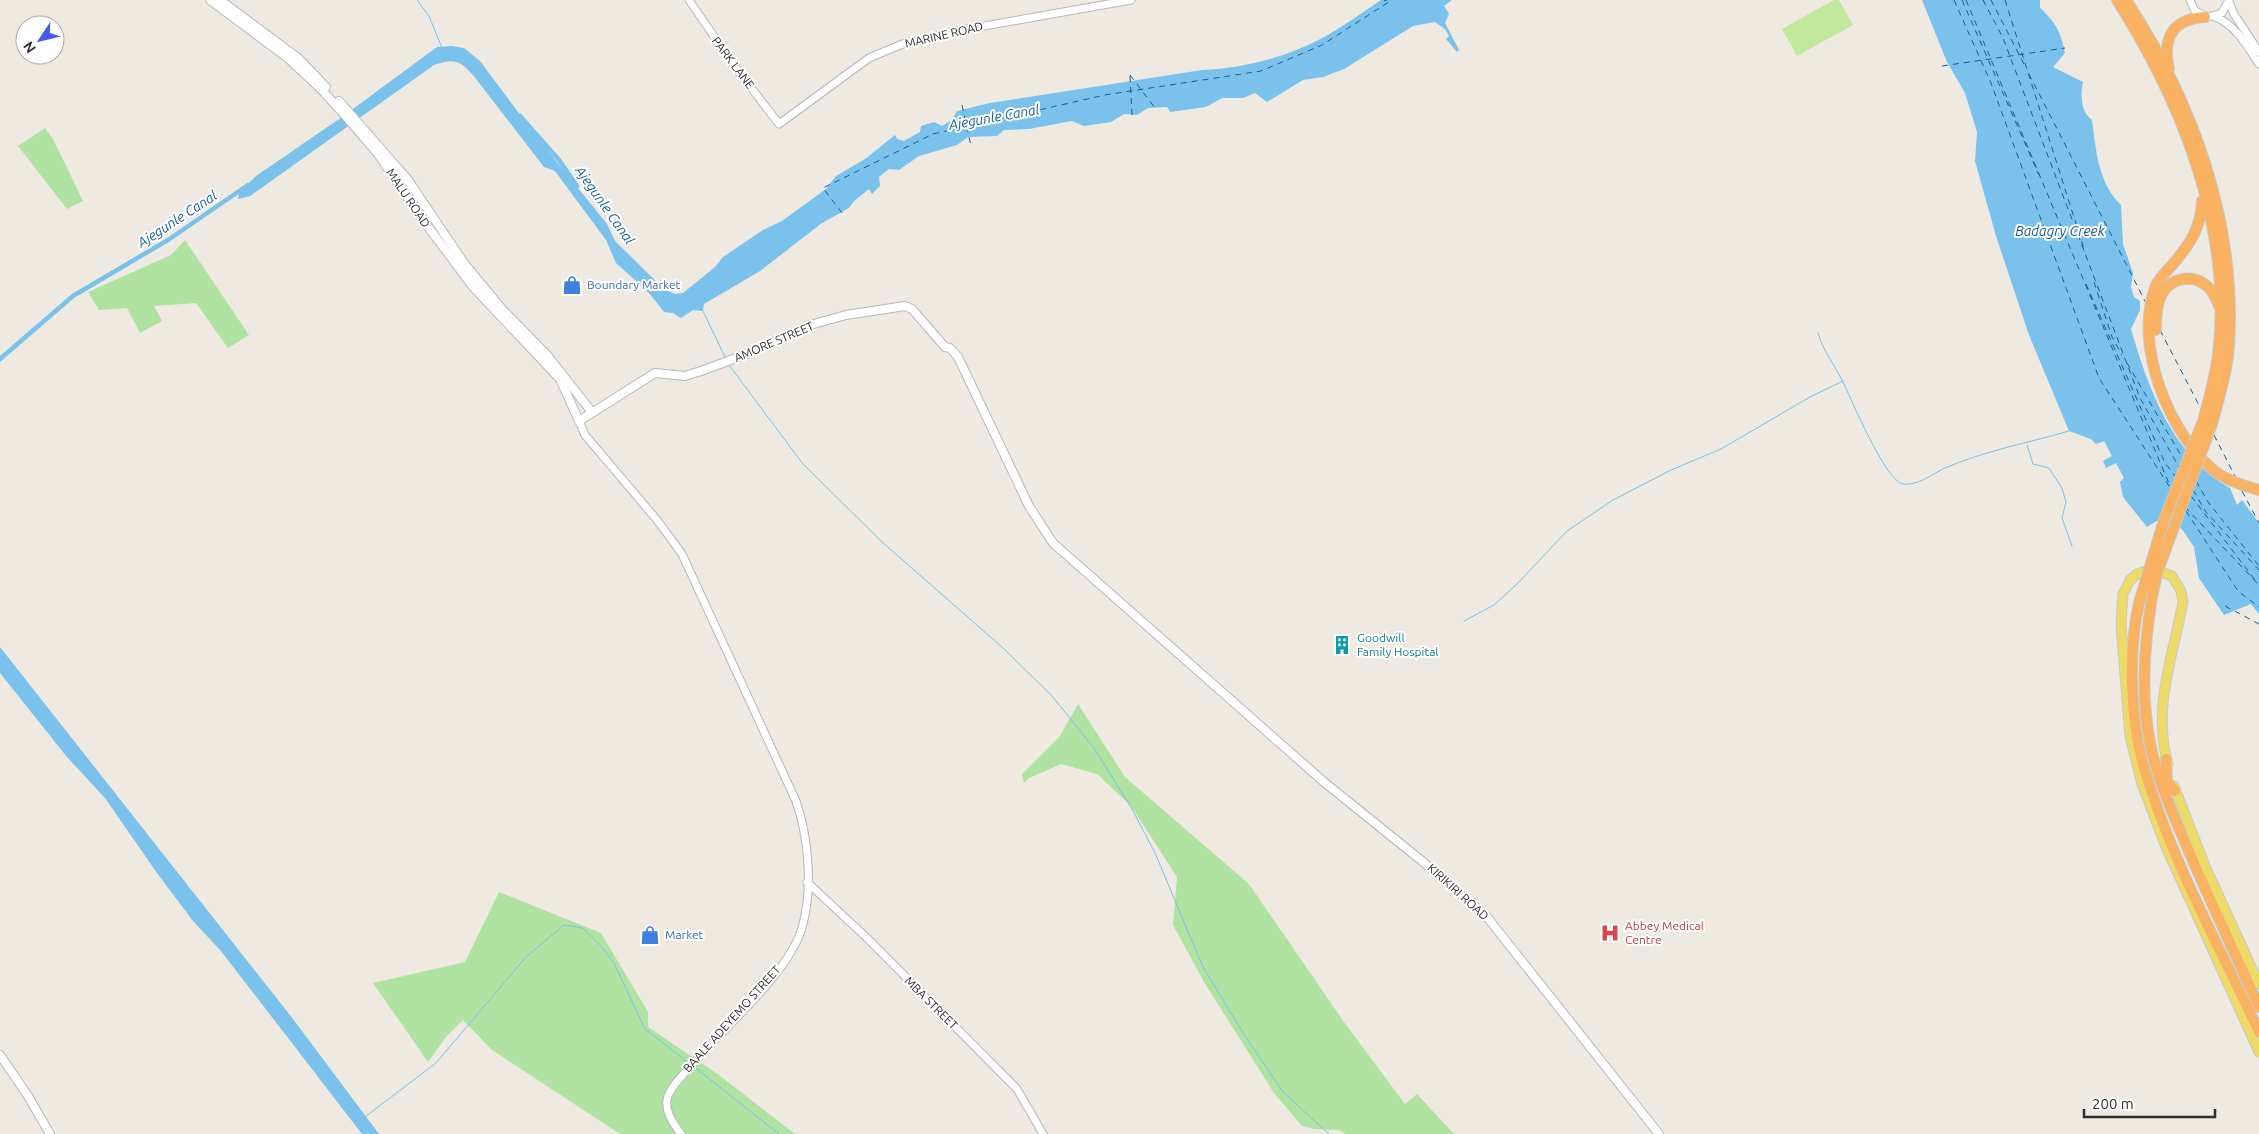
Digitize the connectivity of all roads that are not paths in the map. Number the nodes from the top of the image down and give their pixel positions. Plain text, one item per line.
1 (210, 0) edge
2 (220, 0) edge
3 (688, 0) edge
4 (1131, 0) edge
5 (2117, 0) edge
6 (2126, 0) edge
7 (2190, 0) edge
8 (2229, 1) edge
9 (2210, 17) junction
10 (242, 20) junction
11 (2259, 52) edge
12 (2259, 64) edge
13 (2173, 84) junction
14 (779, 124) joint
15 (2203, 187) junction
16 (912, 309) joint
17 (2220, 309) junction
18 (498, 310) junction
19 (586, 404) junction
20 (591, 411) junction
21 (575, 413) junction
22 (580, 422) junction
23 (2208, 422) junction
24 (2259, 484) edge
25 (2259, 490) edge
26 (2166, 759) junction
27 (2154, 761) junction
28 (2167, 781) junction
29 (2146, 784) junction
30 (2175, 791) junction
31 (2166, 796) junction
32 (2157, 815) junction
33 (807, 882) junction
34 (2259, 984) edge
35 (2259, 1007) edge
36 (2259, 1032) edge
37 (2259, 1052) edge
38 (0, 1055) edge
39 (0, 1060) edge
40 (49, 1134) edge
41 (681, 1134) edge
42 (1043, 1134) edge
43 (1659, 1134) edge

1 - 10 main road, MALU ROAD
2 - 10 main road, MALU ROAD
3 - 14 street, PARK LANE
4 - 14 street, MARINE ROAD
5 - 15 highway
6 - 13 highway
7 - 9 street
8 - 9 street
8 - 11 street
9 - 12 street
9 - 13 highway
10 - 18 main road, MALU ROAD
13 - 23 highway
15 - 17 highway
15 - 25 highway
16 - 20 main road, AMORE STREET
16 - 43 main road, KIRIKIRI ROAD
17 - 23 highway
17 - 24 highway
18 - 19 main road, MALU ROAD
18 - 21 main road, MALU ROAD
19 - 20 main road, MALU ROAD
19 - 21 main road
20 - 22 main road, AMORE STREET
21 - 22 main road, MALU ROAD
22 - 33 street, BAALE ADEYEMO STREET
23 - 27 highway, bridge
23 - 29 highway, bridge
26 - 28 highway
26 - 29 main road
26 - 30 main road
27 - 28 highway
27 - 31 highway
28 - 30 highway
28 - 31 highway
29 - 32 highway
29 - 32 highway
30 - 34 main road
31 - 35 highway
32 - 36 highway
32 - 37 main road
33 - 41 street, BAALE ADEYEMO STREET
33 - 42 street, MBA STREET
38 - 40 main road
39 - 40 main road

